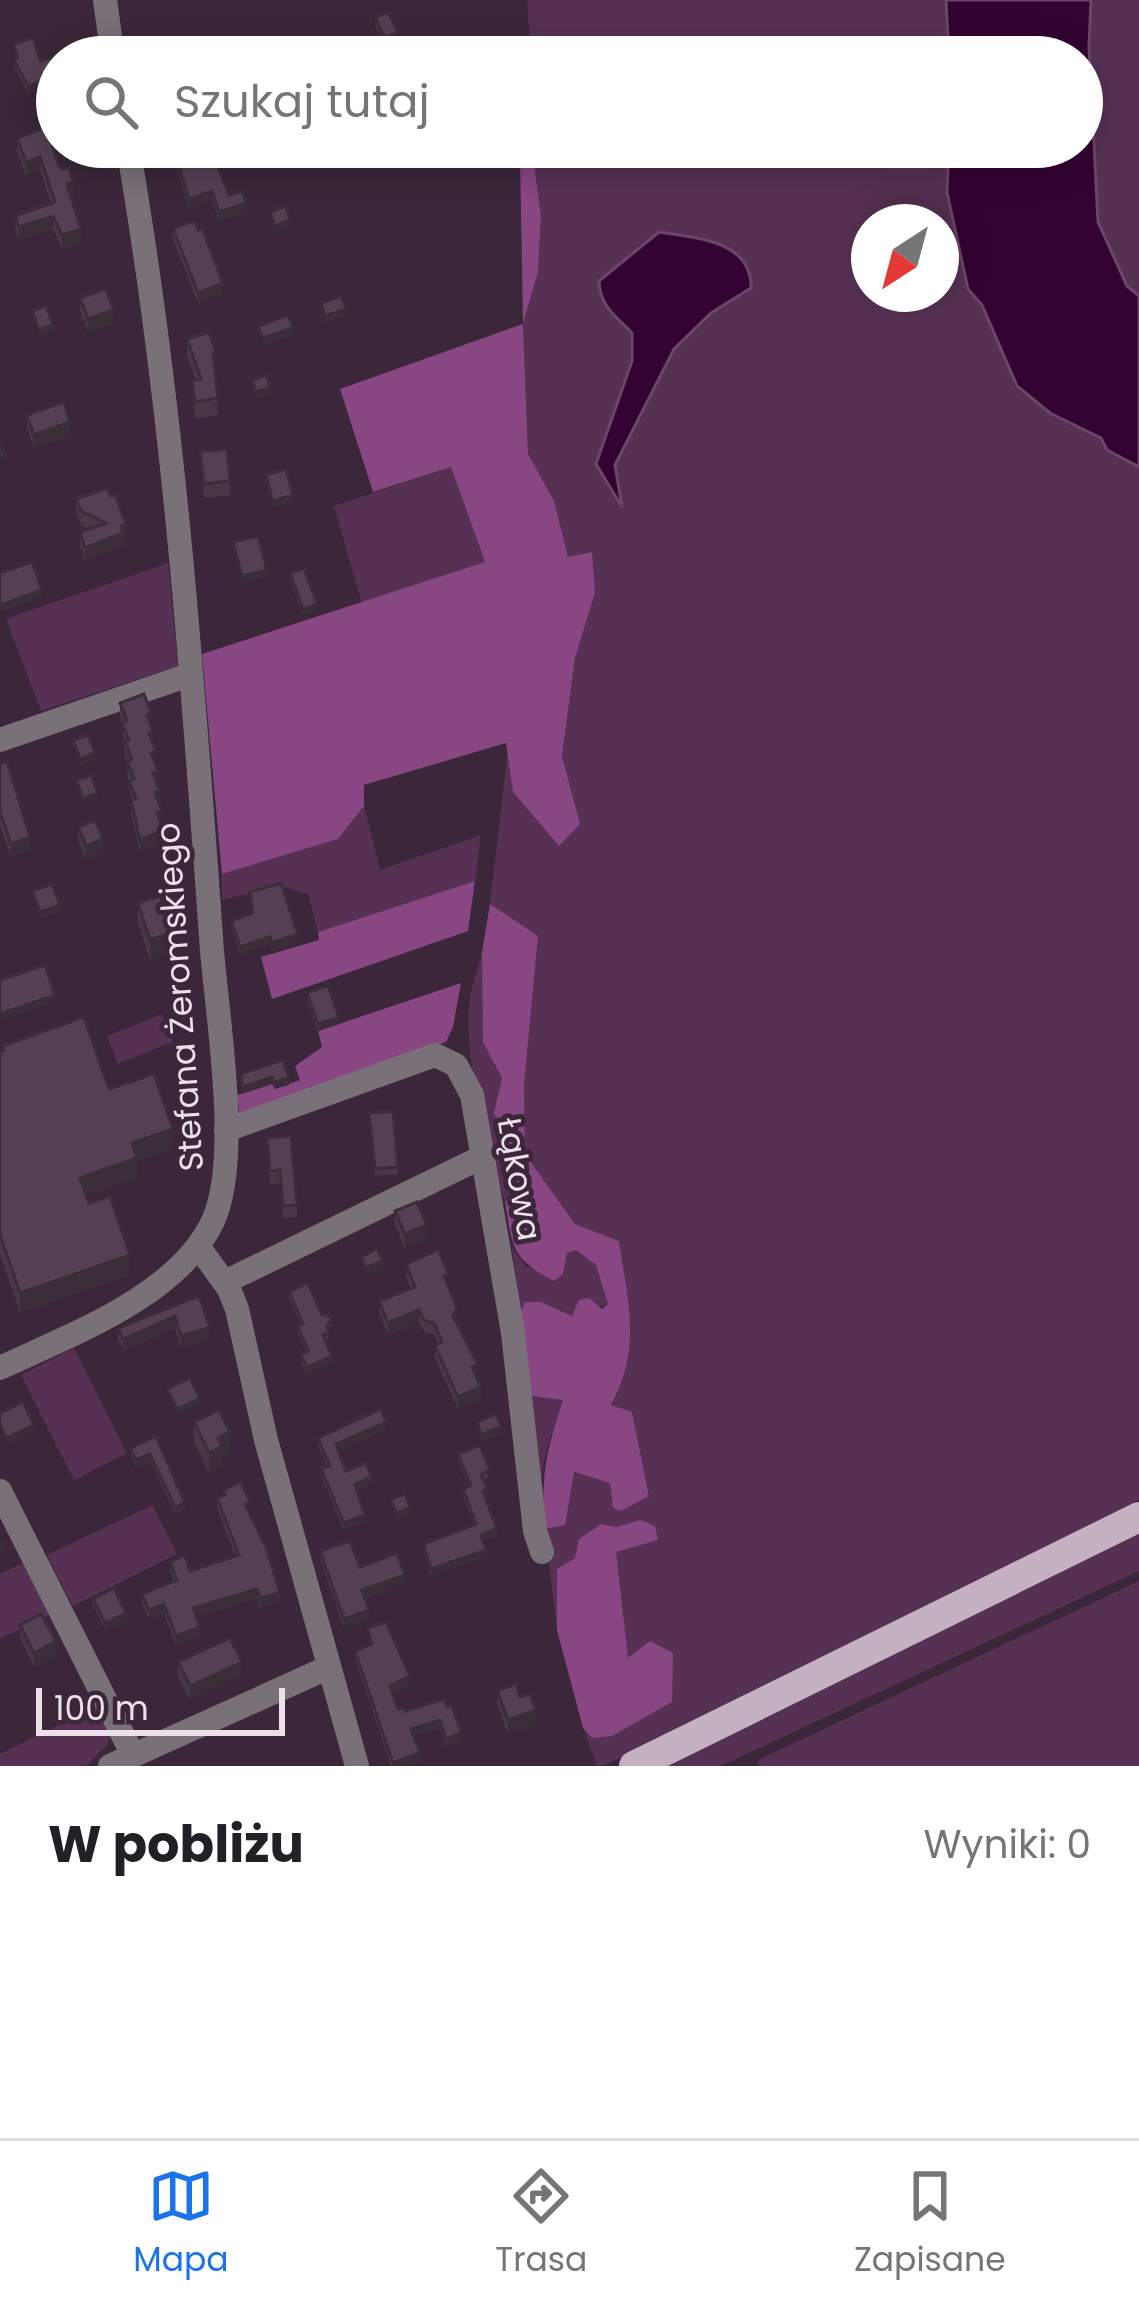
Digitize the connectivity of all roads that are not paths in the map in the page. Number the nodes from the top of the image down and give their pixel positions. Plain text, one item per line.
1 (105, 0) edge
2 (110, 36) edge
3 (132, 168) edge
4 (189, 675) junction
5 (0, 740) edge
6 (226, 1130) junction
7 (484, 1156) junction
8 (198, 1246) junction
9 (225, 1282) junction
10 (0, 1368) edge
11 (0, 1491) edge
12 (1139, 1517) edge
13 (542, 1552) dead end
14 (328, 1668) junction
15 (122, 1761) edge
16 (357, 1766) edge
17 (634, 1766) edge

1 - 2 street
3 - 4 street, Stefana Żeromskiego
4 - 5 street
4 - 6 street, Stefana Żeromskiego
6 - 7 street, Łąkowa
6 - 8 street, Stefana Żeromskiego
7 - 9 street
7 - 13 street, Łąkowa
8 - 9 street
8 - 10 street
9 - 14 street
11 - 15 street
12 - 17 main road
14 - 15 street
14 - 16 street

